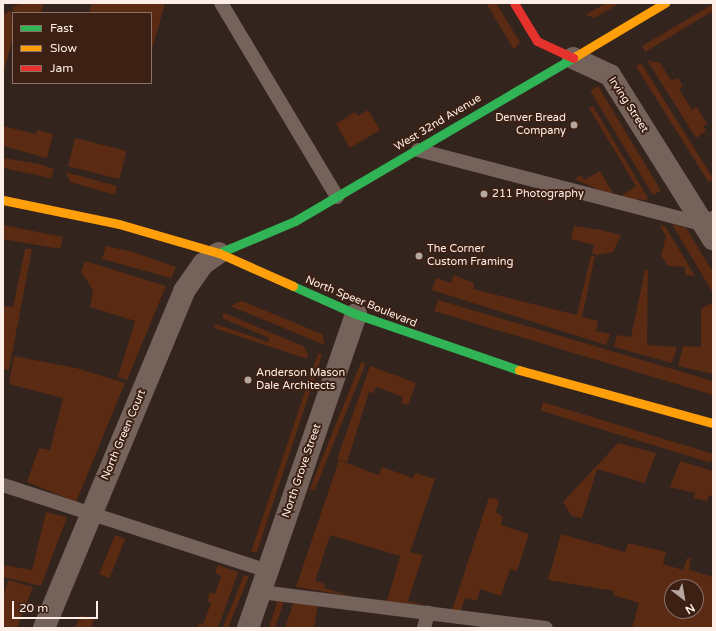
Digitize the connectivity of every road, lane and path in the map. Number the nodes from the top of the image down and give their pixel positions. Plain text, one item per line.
1 (221, 3) edge
2 (514, 3) edge
3 (665, 3) edge
4 (573, 58) junction
5 (418, 150) junction
6 (337, 197) junction
7 (3, 200) edge
8 (710, 227) edge
9 (219, 253) junction
10 (356, 314) junction
11 (713, 423) edge
12 (3, 485) edge
13 (92, 514) junction
14 (268, 571) junction
15 (261, 592) junction
16 (428, 613) junction
17 (44, 628) edge
18 (248, 628) edge
19 (424, 628) edge
20 (546, 628) edge

1 - 6 lane
2 - 4 main road, Irving Street
3 - 4 main road, West 32nd Avenue
4 - 5 main road, West 32nd Avenue
4 - 8 street, Irving Street
5 - 6 main road, West 32nd Avenue
5 - 8 lane
6 - 9 main road, West 32nd Avenue
7 - 9 main road, North Speer Boulevard
9 - 10 main road, North Speer Boulevard
9 - 13 street, North Green Court
10 - 11 main road, North Speer Boulevard
10 - 14 street, North Grove Street
12 - 13 lane
13 - 14 lane
13 - 17 street, North Green Court
14 - 15 street, North Grove Street
15 - 16 lane
15 - 18 street, North Grove Street
16 - 19 lane
16 - 20 lane

